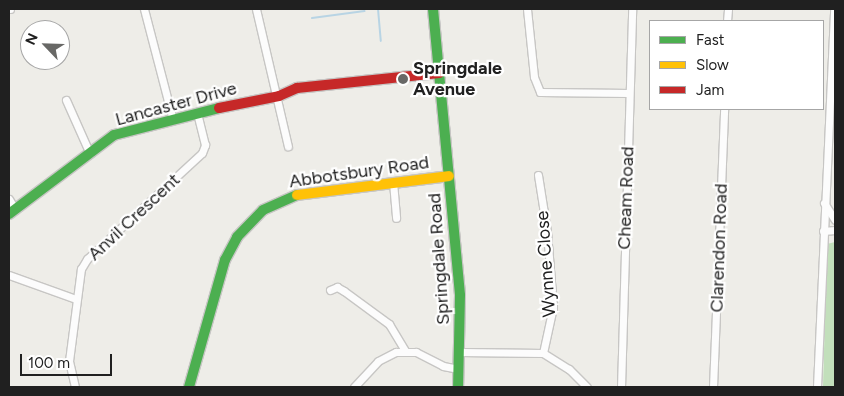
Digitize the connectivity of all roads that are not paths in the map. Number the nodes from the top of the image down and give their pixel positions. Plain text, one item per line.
1 (144, 9) edge
2 (256, 9) edge
3 (433, 9) edge
4 (528, 9) edge
5 (632, 9) edge
6 (834, 9) edge
7 (439, 73) junction
8 (629, 93) junction
9 (278, 96) junction
10 (66, 100) dead end
11 (724, 110) edge
12 (197, 114) junction
13 (173, 120) junction
14 (288, 146) dead end
15 (90, 154) junction
16 (538, 175) dead end
17 (449, 176) junction
18 (393, 182) junction
19 (9, 199) edge
20 (824, 203) junction
21 (12, 211) edge
22 (396, 218) dead end
23 (835, 220) edge
24 (835, 230) edge
25 (823, 231) junction
26 (9, 274) edge
27 (330, 290) dead end
28 (76, 299) junction
29 (405, 351) junction
30 (460, 352) junction
31 (543, 354) junction
32 (459, 369) junction
33 (75, 387) edge
34 (189, 387) edge
35 (354, 387) edge
36 (458, 387) edge
37 (587, 387) edge
38 (621, 387) edge
39 (713, 387) edge
40 (817, 387) edge

1 - 13 street
2 - 9 street
3 - 7 street, Springdale Road
4 - 8 street
5 - 8 street, Cheam Road
6 - 20 street
7 - 9 street
7 - 17 street, Springdale Road
8 - 38 street, Cheam Road
9 - 12 street, Lancaster Drive
9 - 14 street
10 - 15 street
11 - 39 street, Clarendon Road
12 - 13 street, Lancaster Drive
12 - 28 street, Anvil Crescent
13 - 15 street, Lancaster Drive
15 - 21 street, Lancaster Drive
16 - 31 street, Wynne Close
17 - 18 street, Abbotsbury Road
17 - 30 street, Springdale Road
18 - 22 street
18 - 34 street, Abbotsbury Road
19 - 21 street, Lancaster Drive
20 - 23 street
20 - 25 street
24 - 25 street
25 - 40 street
26 - 28 street
27 - 29 street
28 - 33 street, Anvil Crescent
29 - 32 street
29 - 35 street
30 - 31 street
30 - 32 street, Springdale Road
31 - 37 street
32 - 36 street, Springdale Road

